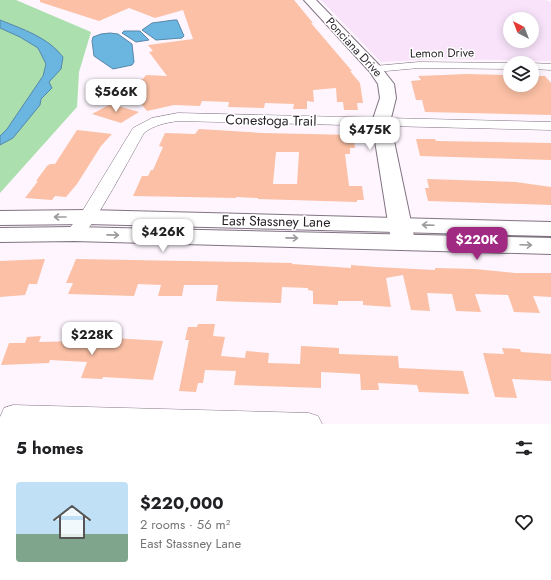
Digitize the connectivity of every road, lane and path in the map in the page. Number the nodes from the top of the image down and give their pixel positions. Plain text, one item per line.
1 (310, 0) edge
2 (503, 66) edge
3 (539, 66) edge
4 (551, 67) edge
5 (375, 68) junction
6 (381, 122) junction
7 (551, 126) edge
8 (0, 218) edge
9 (80, 225) junction
10 (551, 229) edge
11 (401, 232) junction
12 (0, 234) edge
13 (551, 246) edge
14 (11, 420) edge
15 (282, 423) edge
16 (309, 424) edge

1 - 5 main road, Ponciana Drive
2 - 5 street, Lemon Drive
3 - 4 street
5 - 6 main road, Ponciana Drive
6 - 7 street, Conestoga Trail
6 - 9 street, Conestoga Trail
6 - 11 main road, Ponciana Drive
9 -> 8 main road, East Stassney Lane
9 - 11 main road, East Stassney Lane
9 - 12 main road, East Stassney Lane
10 -> 11 main road, East Stassney Lane
11 -> 13 main road, East Stassney Lane
14 - 15 street
15 - 16 street

